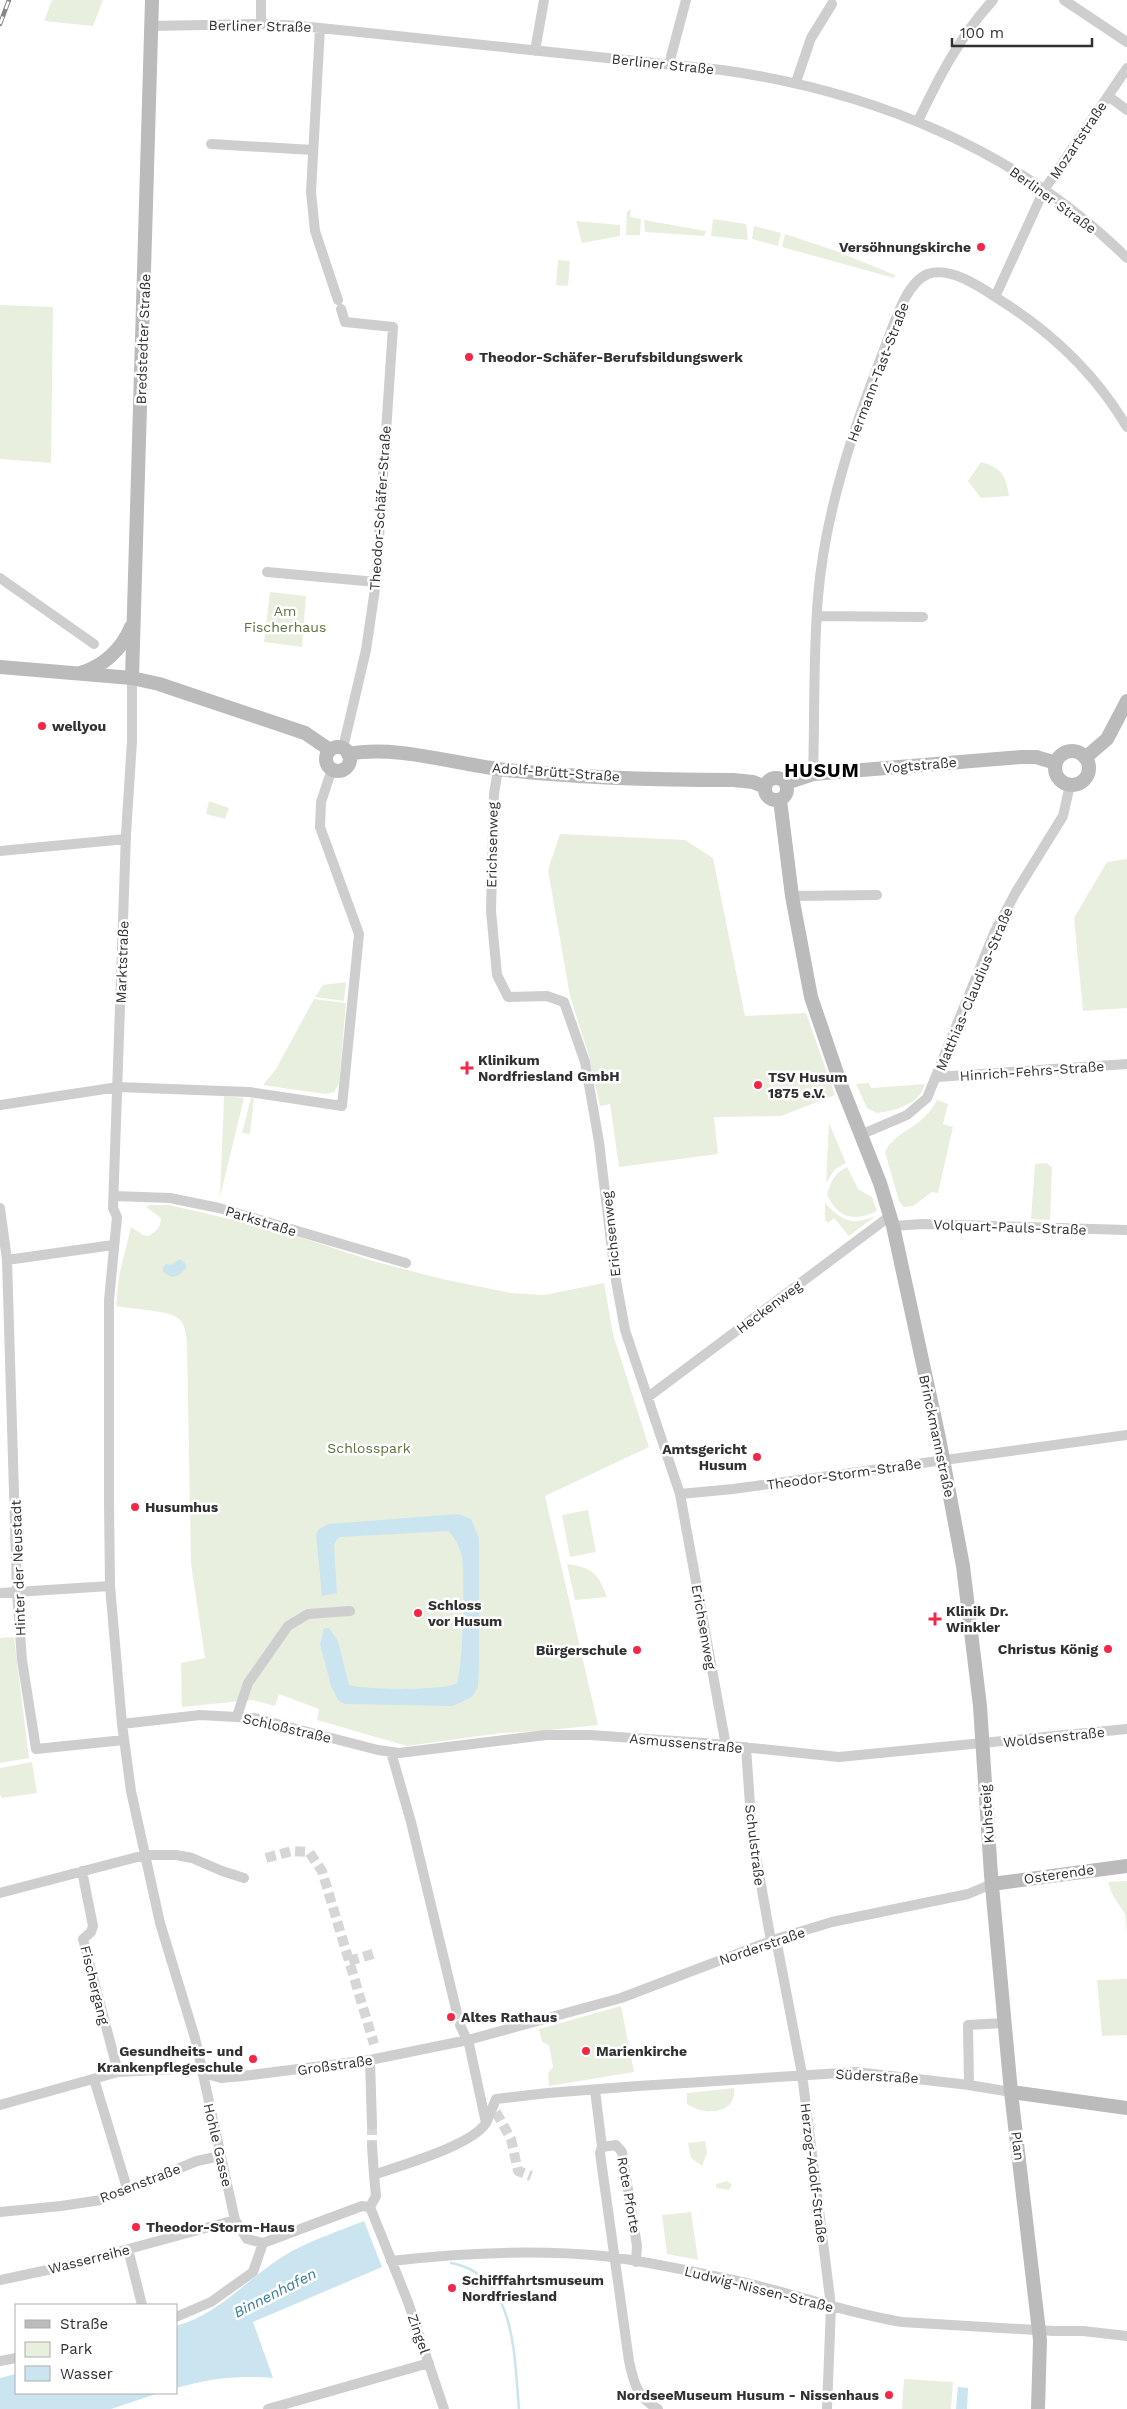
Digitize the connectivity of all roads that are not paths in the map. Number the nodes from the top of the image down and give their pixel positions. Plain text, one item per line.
1 (152, 0) edge
2 (262, 0) edge
3 (544, 0) edge
4 (686, 0) edge
5 (993, 0) edge
6 (1064, 0) edge
7 (832, 4) dead end
8 (261, 24) junction
9 (152, 26) junction
10 (320, 28) junction
11 (1127, 42) edge
12 (535, 51) junction
13 (669, 64) junction
14 (1127, 68) edge
15 (796, 82) junction
16 (1108, 96) junction
17 (1127, 110) edge
18 (918, 121) junction
19 (211, 144) dead end
20 (313, 150) junction
21 (1044, 190) junction
22 (1127, 258) edge
23 (995, 297) junction
24 (1127, 427) edge
25 (267, 572) dead end
26 (0, 578) edge
27 (376, 582) junction
28 (817, 616) junction
29 (923, 617) dead end
30 (133, 622) junction
31 (94, 644) dead end
32 (0, 667) edge
33 (73, 674) junction
34 (132, 678) junction
35 (1127, 701) edge
36 (340, 750) junction
37 (1085, 758) junction
38 (1056, 763) junction
39 (332, 769) junction
40 (498, 769) junction
41 (813, 774) junction
42 (786, 783) junction
43 (1070, 784) junction
44 (765, 786) junction
45 (780, 800) junction
46 (126, 839) junction
47 (0, 851) edge
48 (877, 895) dead end
49 (792, 896) junction
50 (1127, 1064) edge
51 (937, 1076) junction
52 (118, 1087) junction
53 (0, 1105) edge
54 (860, 1135) junction
55 (114, 1196) junction
56 (0, 1208) edge
57 (892, 1221) junction
58 (1127, 1230) edge
59 (113, 1245) junction
60 (7, 1260) junction
61 (406, 1263) dead end
62 (4, 1299) edge
63 (648, 1397) junction
64 (1127, 1435) edge
65 (942, 1460) junction
66 (680, 1494) junction
67 (110, 1586) junction
68 (17, 1593) junction
69 (0, 1594) edge
70 (350, 1611) dead end
71 (236, 1716) junction
72 (122, 1724) junction
73 (1127, 1729) edge
74 (124, 1740) junction
75 (982, 1744) junction
76 (726, 1746) junction
77 (746, 1748) junction
78 (391, 1752) junction
79 (145, 1855) junction
80 (1127, 1866) edge
81 (82, 1871) junction
82 (244, 1878) dead end
83 (992, 1884) junction
84 (0, 1893) edge
85 (774, 1940) junction
86 (456, 2009) tunnel mouth
87 (1004, 2023) junction
88 (460, 2025) tunnel mouth
89 (468, 2040) junction
90 (370, 2060) junction
91 (202, 2071) junction
92 (118, 2072) junction
93 (802, 2074) junction
94 (94, 2078) junction
95 (969, 2085) junction
96 (595, 2090) junction
97 (1011, 2092) junction
98 (0, 2105) edge
99 (1127, 2108) edge
100 (486, 2123) junction
101 (372, 2125) tunnel mouth
102 (372, 2146) tunnel mouth
103 (602, 2147) junction
104 (220, 2156) junction
105 (374, 2175) junction
106 (127, 2188) junction
107 (370, 2207) junction
108 (0, 2212) edge
109 (235, 2220) junction
110 (262, 2243) junction
111 (128, 2249) junction
112 (616, 2258) junction
113 (391, 2261) junction
114 (636, 2262) junction
115 (0, 2280) edge
116 (142, 2304) edge
117 (831, 2306) junction
118 (178, 2316) edge
119 (1038, 2329) junction
120 (1127, 2336) edge
121 (15, 2358) edge
122 (0, 2361) edge
123 (429, 2363) junction
124 (268, 2409) edge
125 (444, 2409) edge
126 (658, 2409) edge
127 (827, 2409) edge
128 (1038, 2409) edge

1 - 9 main road, Bredstedter Straße
2 - 8 street
3 - 12 street
4 - 13 street
5 - 18 street
6 - 11 street
7 - 15 street
8 - 9 street, Berliner Straße
8 - 10 street, Berliner Straße
9 - 30 main road, Bredstedter Straße
10 - 12 street, Berliner Straße
10 - 20 street
12 - 13 street, Berliner Straße
13 - 15 street, Berliner Straße
14 - 16 street, Mozartstraße
15 - 18 street, Berliner Straße
16 - 17 street
16 - 21 street, Mozartstraße
18 - 21 street, Berliner Straße
19 - 20 street
20 - 27 street, Theodor-Schäfer-Straße
21 - 22 street, Berliner Straße
21 - 23 street, Mozartstraße
23 - 24 street, Hermann-Tast-Straße
23 - 28 street, Hermann-Tast-Straße
25 - 27 street
26 - 31 street
27 - 36 street, Theodor-Schäfer-Straße
28 - 29 street
28 - 41 street, Hermann-Tast-Straße
30 - 33 main road
30 - 34 main road, Bredstedter Straße
32 - 33 main road
33 - 34 main road
34 - 36 main road
34 - 46 street, Marktstraße
35 - 37 main road
36 - 39 main road
36 - 39 main road
36 - 40 main road, Adolf-Brütt-Straße
37 - 38 main road
37 - 43 main road
38 - 41 main road, Vogtstraße
38 - 43 main road
39 - 52 street
40 - 44 main road, Adolf-Brütt-Straße
40 - 63 street, Erichsenweg
41 - 42 main road, Vogtstraße
42 - 44 main road, Adolf-Brütt-Straße
42 - 45 main road
43 - 51 street, Matthias-Claudius-Straße
44 - 45 main road
45 - 49 main road
46 - 47 street
46 - 52 street, Marktstraße
48 - 49 street
49 - 54 main road
50 - 51 street, Hinrich-Fehrs-Straße
51 - 54 street, Matthias-Claudius-Straße
52 - 53 street
52 - 55 street, Marktstraße
54 - 57 main road, Brinckmannstraße
55 - 59 street, Marktstraße
55 - 61 street, Parkstraße
56 - 60 street, Hinter der Neustadt
57 - 58 street, Volquart-Pauls-Straße
57 - 63 street, Heckenweg
57 - 65 main road, Brinckmannstraße
59 - 60 street
59 - 67 street, Marktstraße
60 - 62 street, Hinter der Neustadt
62 - 68 street, Hinter der Neustadt
63 - 66 street, Erichsenweg
64 - 65 street, Theodor-Storm-Straße
65 - 66 street, Theodor-Storm-Straße
65 - 75 main road, Brinckmannstraße
66 - 76 street, Erichsenweg
67 - 68 street
67 - 72 street, Marktstraße
68 - 69 street
68 - 74 street, Hinter der Neustadt
70 - 71 street
71 - 72 street, Schloßstraße
71 - 78 street, Schloßstraße
72 - 74 street, Hohle Gasse
73 - 75 street, Woldsenstraße
74 - 79 street, Hohle Gasse
75 - 77 street, Asmussenstraße
75 - 83 main road, Kuhsteig
76 - 77 street, Asmussenstraße
76 - 78 street, Asmussenstraße
77 - 85 street, Schulstraße
78 - 86 street
79 - 81 street
79 - 82 street
79 - 91 street, Hohle Gasse
80 - 83 main road, Osterende
81 - 84 street
81 - 92 street, Fischergang
83 - 85 street, Norderstraße
83 - 87 main road, Plan
85 - 89 street, Norderstraße
85 - 93 street, Herzog-Adolf-Straße
87 - 95 street
87 - 97 main road, Plan
88 - 89 street
89 - 90 street, Großstraße
89 - 100 street
90 - 91 street, Großstraße
90 - 101 street
91 - 92 street, Großstraße
91 - 104 street, Hohle Gasse
92 - 94 street, Großstraße
93 - 95 street, Süderstraße
93 - 96 street, Süderstraße
93 - 117 street, Herzog-Adolf-Straße
94 - 98 street, Großstraße
94 - 106 street
95 - 97 street, Süderstraße
96 - 100 street, Süderstraße
96 - 103 street, Rote Pforte
97 - 99 main road, Süderstraße
97 - 119 main road, Plan
100 - 105 street
102 - 105 street
103 - 112 street, Rote Pforte
103 - 114 street, Rote Pforte
104 - 106 street, Rosenstraße
104 - 109 street, Hohle Gasse
105 - 107 street
106 - 108 street, Rosenstraße
107 - 110 street
107 - 113 street, Zingel
109 - 110 street
109 - 111 street, Wasserreihe
110 - 118 street
111 - 115 street, Wasserreihe
111 - 116 street
112 - 113 street, Ludwig-Nissen-Straße
112 - 114 street, Ludwig-Nissen-Straße
112 - 126 street, Rote Pforte
113 - 123 street, Zingel
114 - 117 street, Ludwig-Nissen-Straße
117 - 119 street, Ludwig-Nissen-Straße
117 - 127 street, Herzog-Adolf-Straße
119 - 120 street, Ludwig-Nissen-Straße
119 - 128 main road, Plan
121 - 122 street
123 - 124 street
123 - 125 street, Zingel

